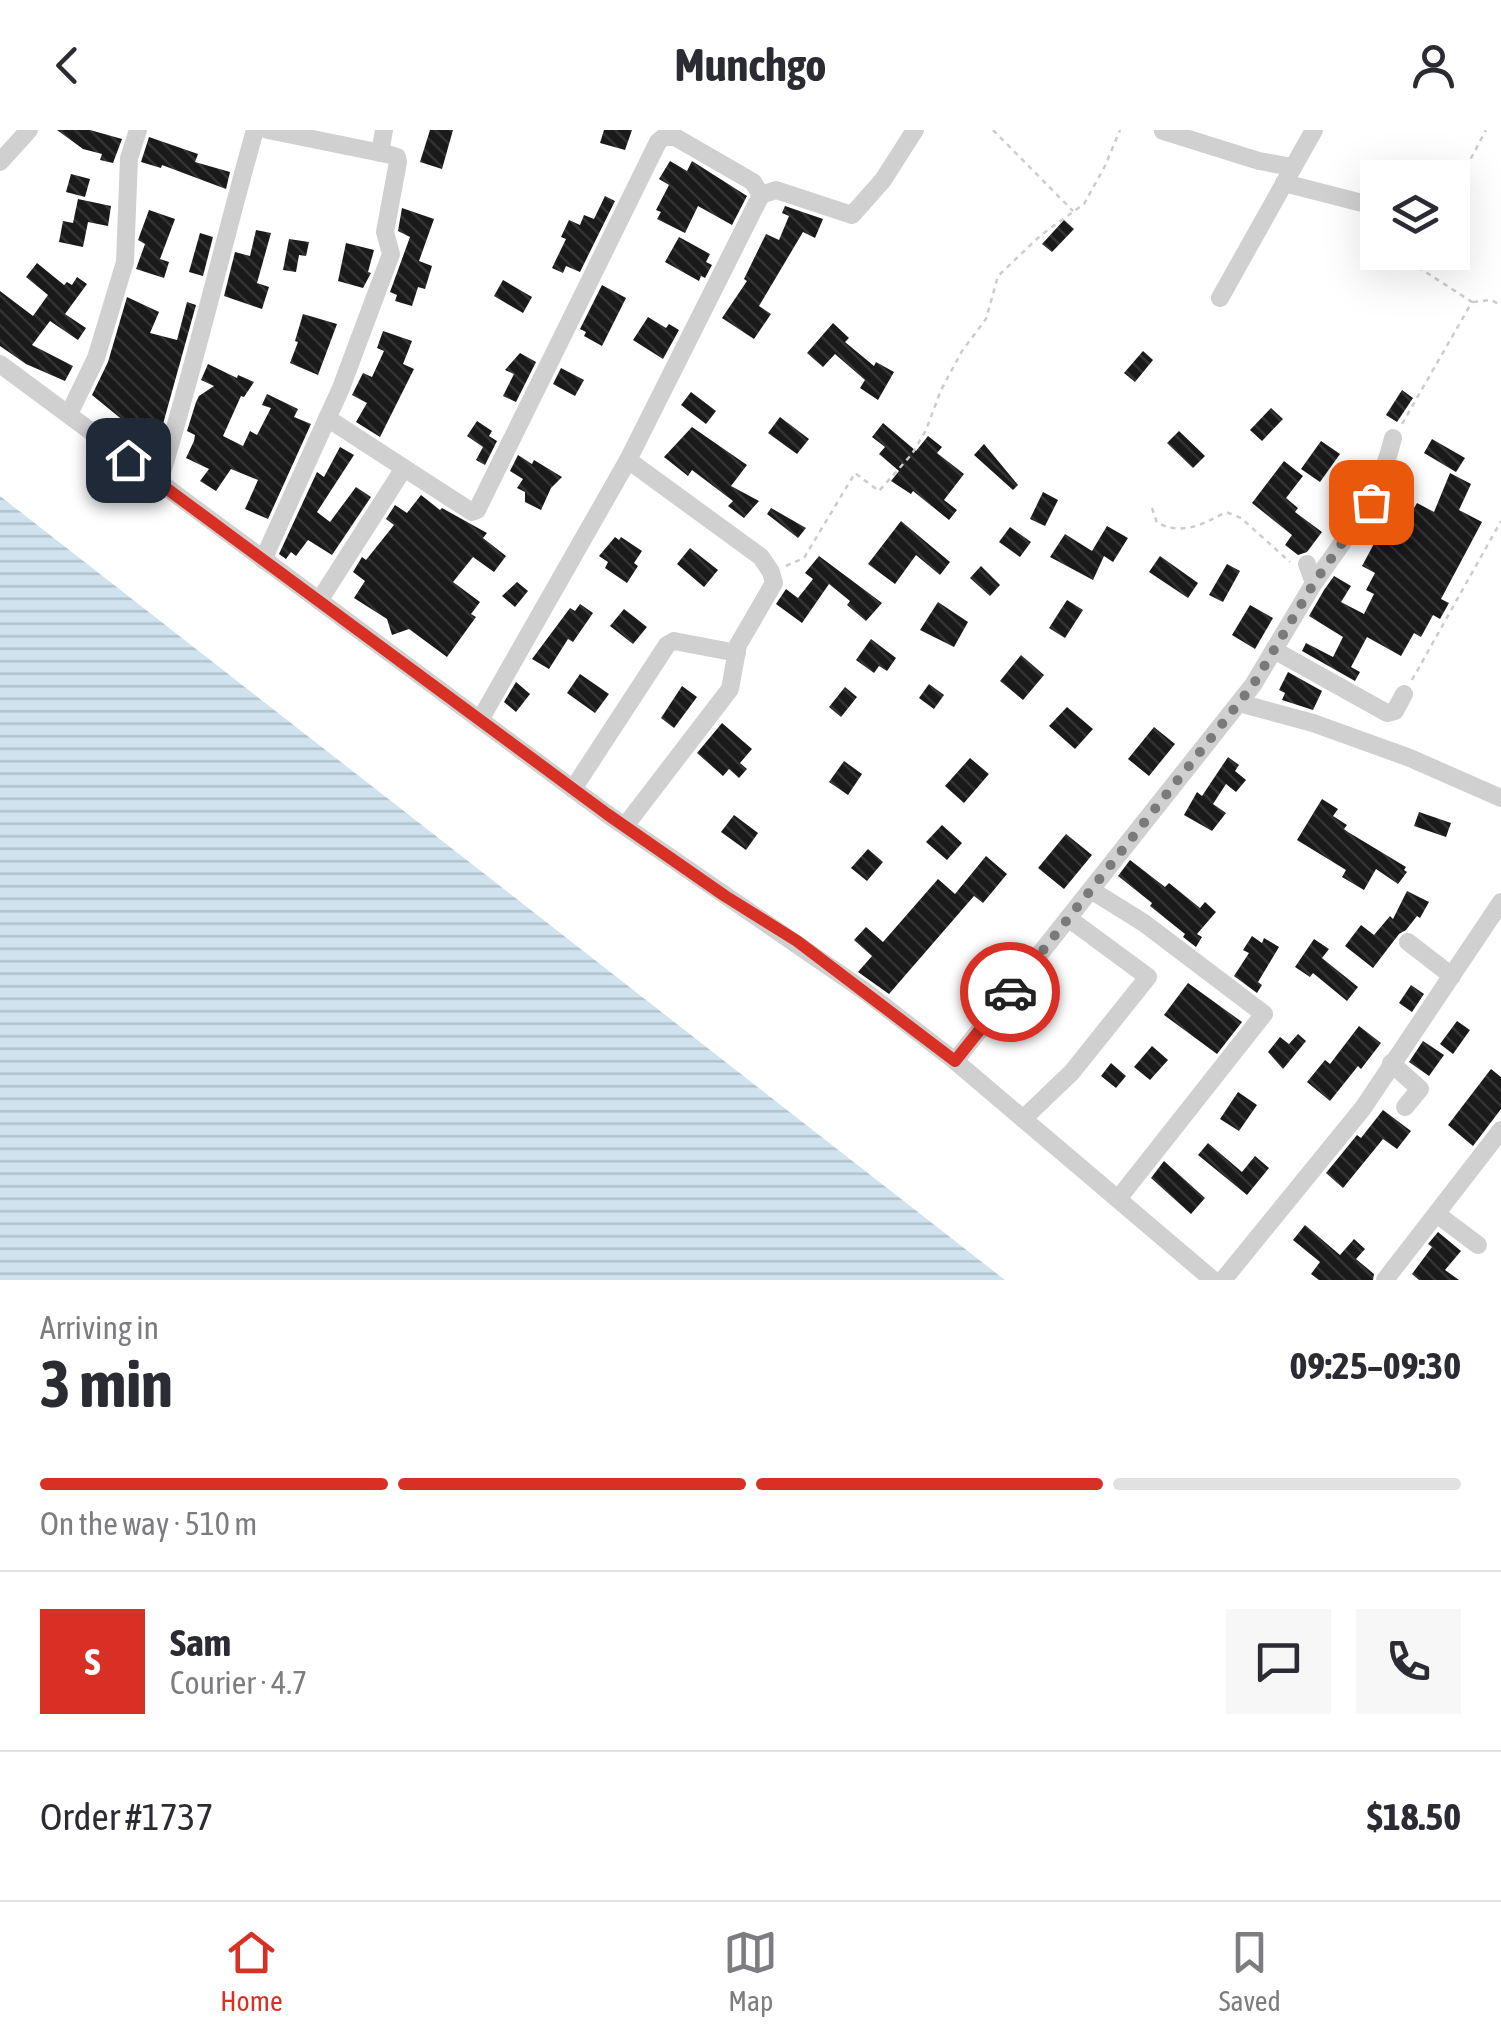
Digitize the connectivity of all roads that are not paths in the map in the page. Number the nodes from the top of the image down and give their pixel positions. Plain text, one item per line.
1 (28, 130) edge
2 (138, 130) edge
3 (255, 130) edge
4 (268, 130) edge
5 (384, 130) edge
6 (914, 130) edge
7 (1314, 130) edge
8 (1163, 131) edge
9 (659, 133) edge
10 (380, 153) junction
11 (0, 162) edge
12 (1288, 175) junction
13 (761, 196) junction
14 (1360, 201) edge
15 (1220, 298) dead end
16 (0, 364) edge
17 (68, 414) junction
18 (328, 418) junction
19 (1393, 438) road end
20 (628, 460) junction
21 (404, 468) junction
22 (158, 482) junction
23 (264, 560) junction
24 (1302, 567) road end
25 (1314, 583) junction
26 (320, 601) junction
27 (1274, 650) junction
28 (736, 653) junction
29 (1404, 694) road end
30 (1239, 703) junction
31 (480, 720) junction
32 (573, 789) junction
33 (1501, 798) edge
34 (624, 826) junction
35 (1091, 890) junction
36 (1501, 902) edge
37 (1068, 918) junction
38 (1408, 942) dead end
39 (1452, 976) junction
40 (955, 1061) junction
41 (1391, 1063) junction
42 (1405, 1108) dead end
43 (1024, 1119) junction
44 (1501, 1130) edge
45 (1118, 1199) junction
46 (1438, 1215) junction
47 (1478, 1245) dead end
48 (1213, 1280) edge
49 (1223, 1280) edge
50 (1386, 1280) edge

1 - 11 street
2 - 17 street
3 - 22 street
4 - 10 street
5 - 10 street
6 - 13 street
7 - 12 street
8 - 12 street
9 - 13 street
9 - 21 street
10 - 18 street
12 - 14 street
12 - 15 street
13 - 20 street
16 - 17 street
17 - 22 street
18 - 21 street
18 - 23 street
19 - 25 street
20 - 28 street
20 - 31 street
21 - 26 street
22 - 23 street
23 - 26 street
24 - 25 street
25 - 27 street
26 - 31 street
27 - 29 street
27 - 30 street
28 - 32 street
28 - 34 street
30 - 33 street
30 - 35 street
31 - 32 street
32 - 34 street
34 - 40 street
35 - 37 street
35 - 45 street
36 - 39 street
37 - 40 street
37 - 43 street
38 - 39 street
39 - 41 street
40 - 43 street
41 - 42 street
41 - 49 street
43 - 45 street
44 - 46 street
45 - 48 street
46 - 47 street
46 - 50 street

